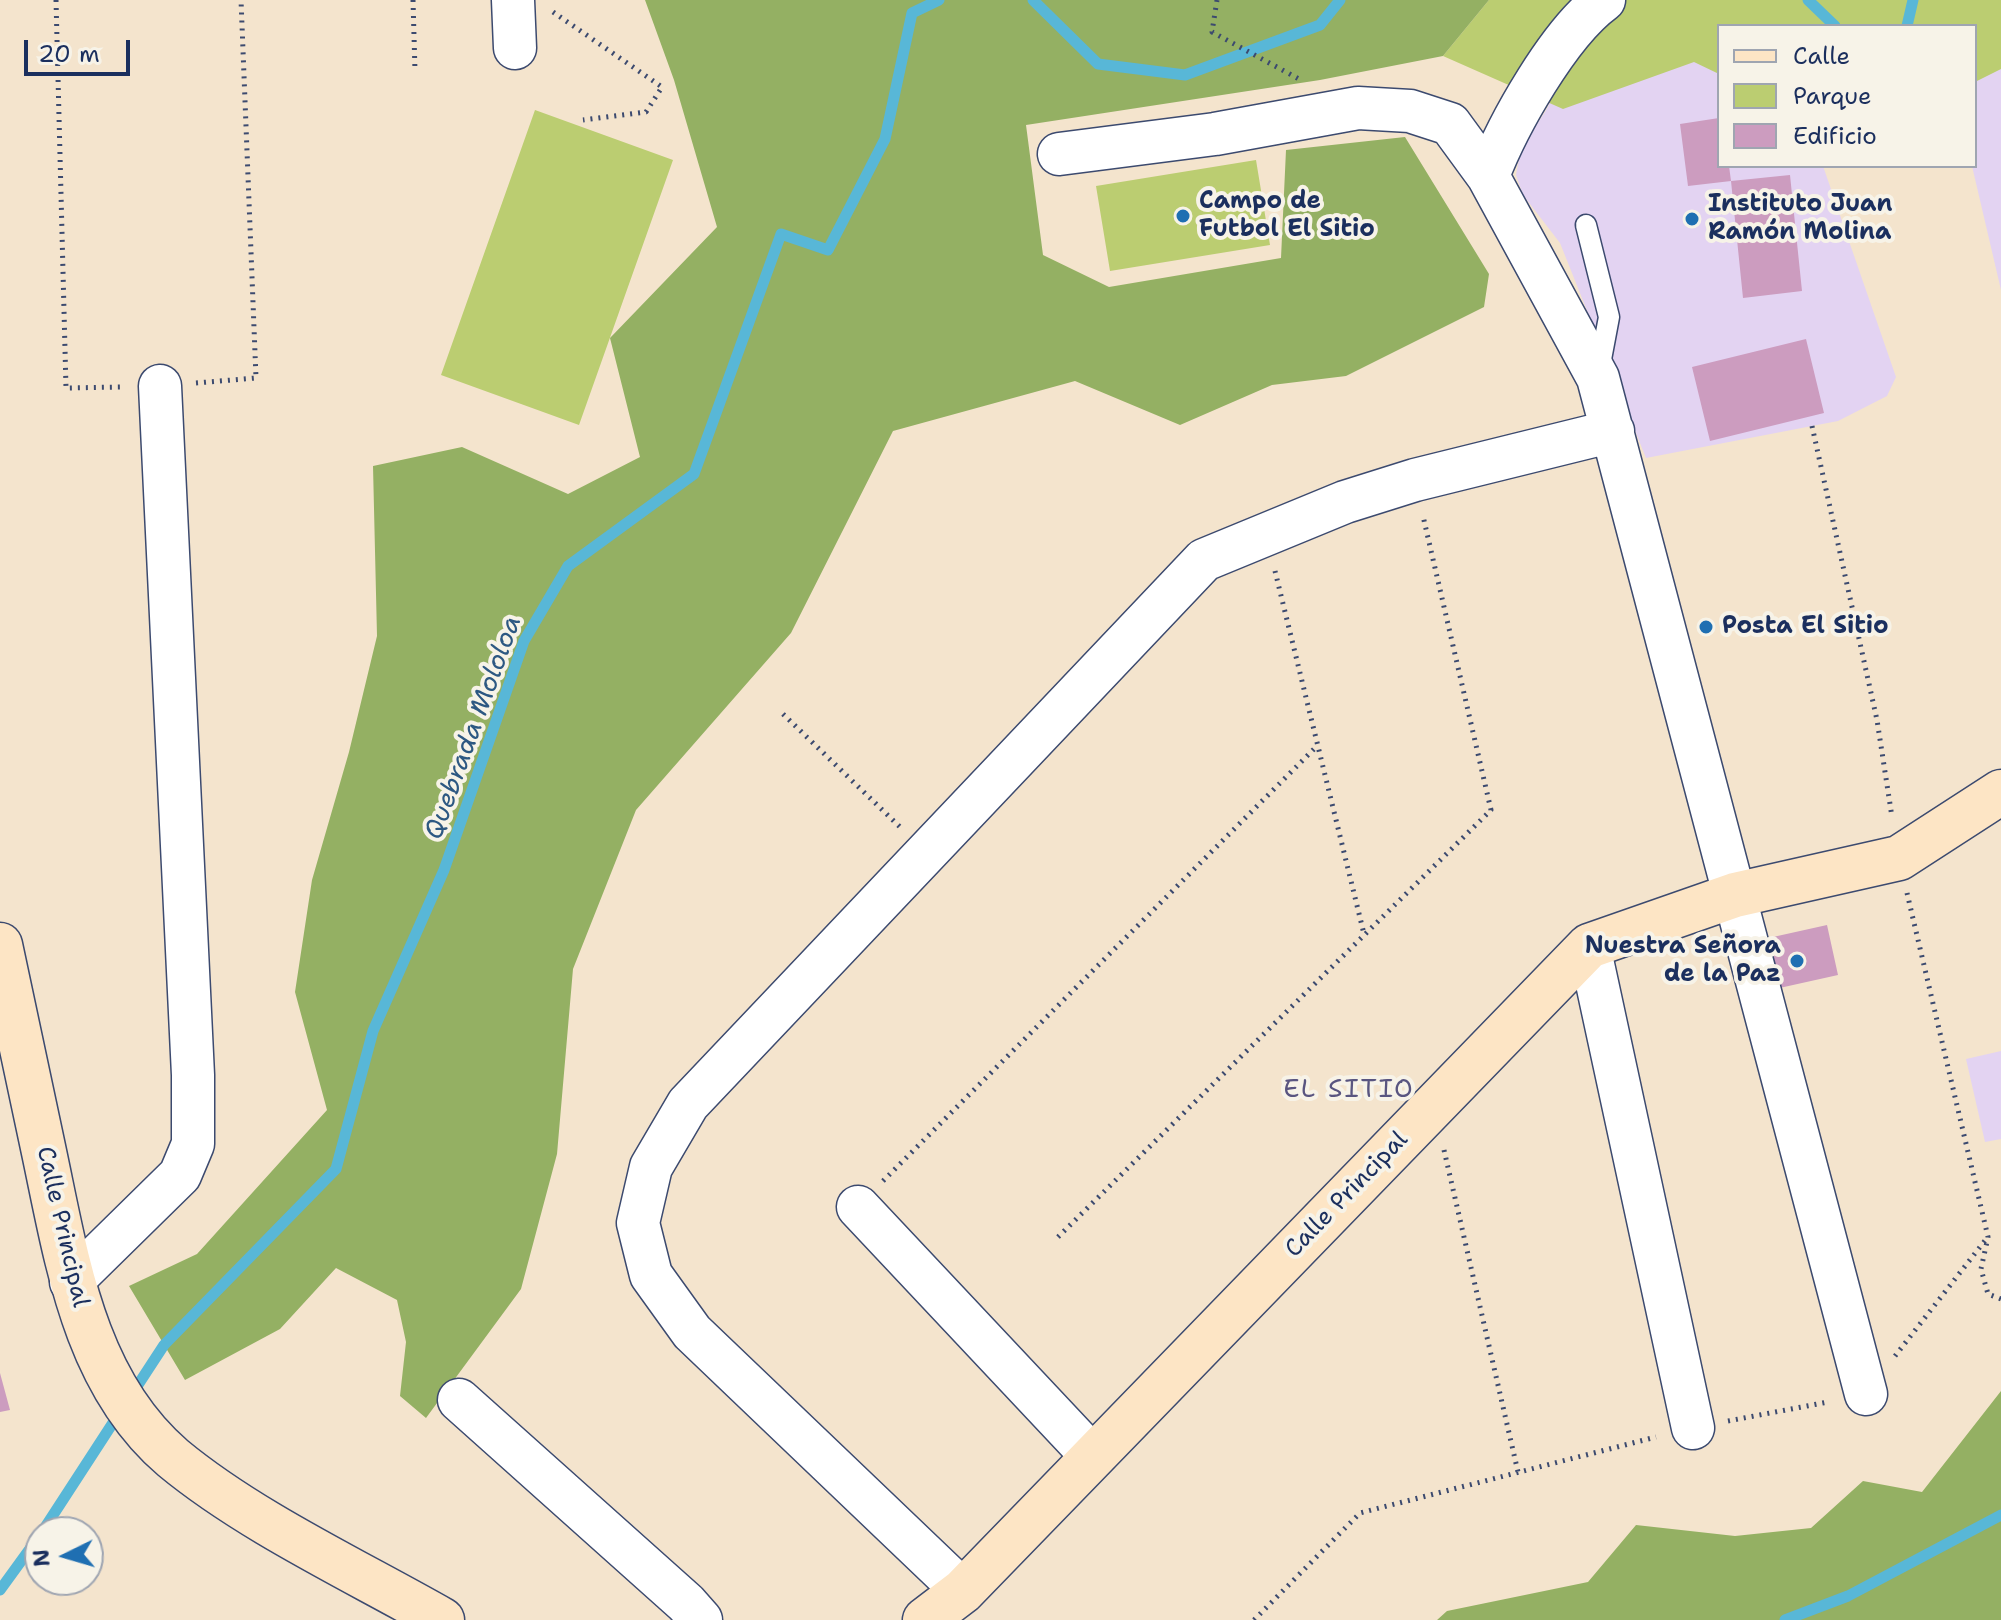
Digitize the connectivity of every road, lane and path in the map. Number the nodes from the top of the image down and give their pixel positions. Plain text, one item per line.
1 (56, 0) edge
2 (241, 0) edge
3 (413, 0) edge
4 (1217, 0) edge
5 (1604, 0) edge
6 (532, 5) edge
7 (515, 48) dead end
8 (415, 71) dead end
9 (1305, 82) dead end
10 (583, 120) dead end
11 (1059, 154) dead end
12 (1488, 176) junction
13 (1586, 225) dead end
14 (1598, 378) junction
15 (160, 386) junction
16 (1613, 431) junction
17 (1415, 480) junction
18 (1266, 535) junction
19 (783, 714) dead end
20 (1317, 746) junction
21 (2001, 792) edge
22 (927, 853) junction
23 (1735, 895) junction
24 (1364, 935) junction
25 (0, 945) edge
26 (1589, 946) junction
27 (1434, 1106) junction
28 (858, 1207) joint
29 (1058, 1237) dead end
30 (71, 1282) junction
31 (2001, 1299) edge
32 (1866, 1394) junction
33 (459, 1400) dead end
34 (1693, 1428) junction
35 (1093, 1457) junction
36 (1518, 1472) junction
37 (963, 1591) junction
38 (442, 1620) edge
39 (701, 1620) edge
40 (925, 1620) edge
41 (1254, 1620) edge

1 - 15 path
2 - 15 path
3 - 8 path
4 - 9 path
5 - 12 street
6 - 7 street
6 - 10 path
11 - 12 street
12 - 14 street
13 - 14 lane
14 - 16 street
15 - 30 street
16 - 17 street
16 - 23 street
17 - 18 street
17 - 24 path
18 - 20 path
18 - 22 street
19 - 22 path
20 - 24 path
20 - 28 path
21 - 23 street, Calle Principal
22 - 37 street
23 - 26 street, Calle Principal
23 - 32 street
24 - 29 path
25 - 30 street, Calle Principal
26 - 27 street, Calle Principal
26 - 34 street
27 - 35 street, Calle Principal
27 - 36 path
28 - 35 street
30 - 38 street, Calle Principal
31 - 32 path
32 - 34 path
33 - 39 street
34 - 36 path
35 - 37 street, Calle Principal
36 - 41 path
37 - 40 street, Calle Principal

